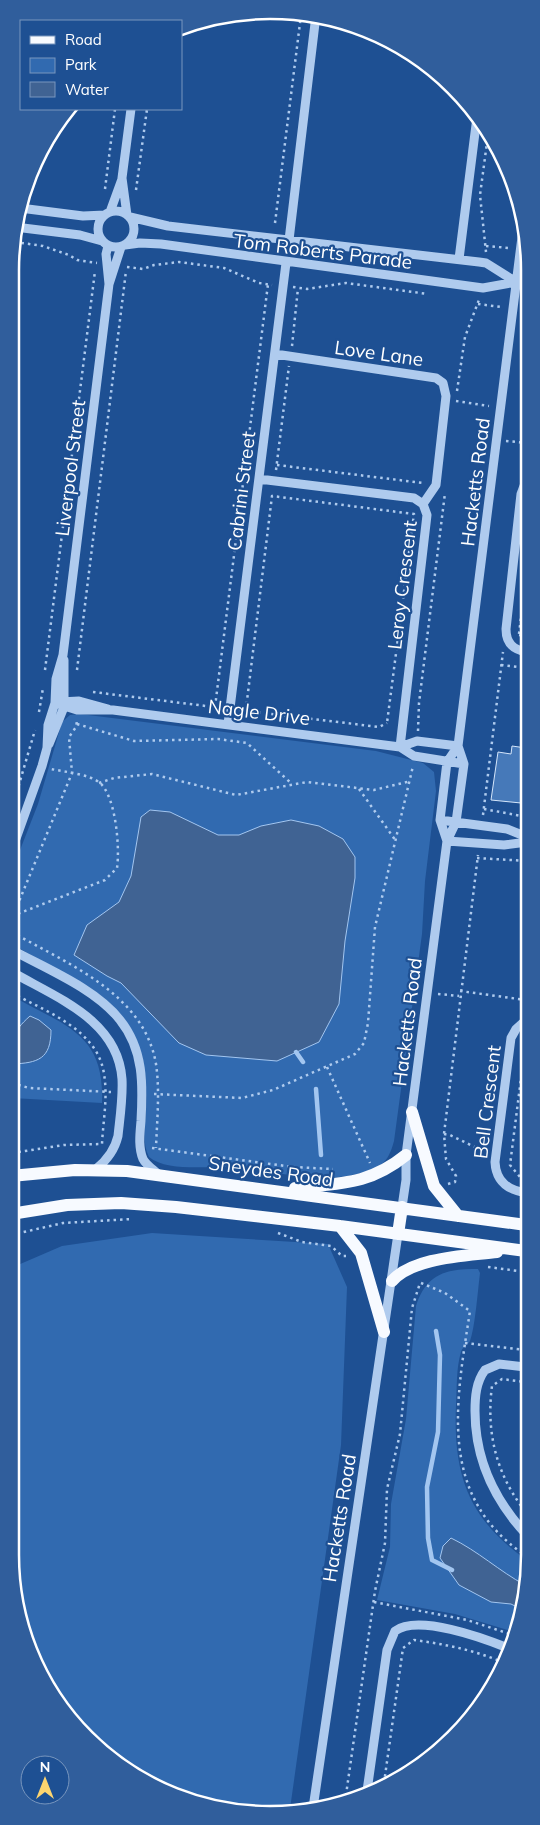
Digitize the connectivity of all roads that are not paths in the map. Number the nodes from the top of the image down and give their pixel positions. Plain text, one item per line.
1 (315, 23) edge
2 (131, 110) edge
3 (476, 126) edge
4 (122, 178) junction
5 (26, 209) edge
6 (107, 213) junction
7 (129, 216) junction
8 (23, 228) edge
9 (289, 240) junction
10 (105, 243) junction
11 (123, 246) junction
12 (520, 248) edge
13 (459, 259) junction
14 (286, 263) junction
15 (516, 282) junction
16 (521, 283) edge
17 (109, 284) junction
18 (274, 354) junction
19 (259, 479) junction
20 (521, 494) edge
21 (423, 504) junction
22 (521, 650) edge
23 (61, 703) junction
24 (228, 724) junction
25 (458, 746) junction
26 (400, 747) junction
27 (447, 762) junction
28 (464, 764) junction
29 (440, 820) junction
30 (456, 822) junction
31 (19, 830) edge
32 (521, 835) edge
33 (447, 841) junction
34 (521, 843) edge
35 (19, 954) edge
36 (19, 976) edge
37 (521, 1024) edge
38 (412, 1112) junction
39 (406, 1155) junction
40 (96, 1169) junction
41 (19, 1175) edge
42 (159, 1175) junction
43 (273, 1191) junction
44 (521, 1192) edge
45 (402, 1207) junction
46 (19, 1213) edge
47 (458, 1216) junction
48 (521, 1224) edge
49 (340, 1226) junction
50 (398, 1234) junction
51 (512, 1250) junction
52 (521, 1251) edge
53 (392, 1280) junction
54 (384, 1332) junction
55 (521, 1367) edge
56 (521, 1528) edge
57 (504, 1646) edge
58 (368, 1786) edge
59 (314, 1802) edge

1 - 9 street
2 - 4 street
3 - 13 street
4 - 6 street
4 - 7 street
5 - 6 street
6 - 7 street
6 - 10 street
7 - 9 street, Tom Roberts Parade
7 - 11 street
8 - 10 street
9 - 13 street, Tom Roberts Parade
10 - 11 street
10 - 17 street, Liverpool Street
11 - 14 street, Tom Roberts Parade
11 - 17 street, Liverpool Street
12 - 15 street, Hacketts Road
13 - 15 street, Tom Roberts Parade
14 - 15 street, Tom Roberts Parade
14 - 18 street, Cabrini Street
15 - 16 street, Tom Roberts Parade
15 - 25 street, Hacketts Road
17 - 23 street, Liverpool Street
18 - 19 street, Cabrini Street
18 - 21 street, Love Lane
19 - 21 street, Leroy Crescent
19 - 24 street, Cabrini Street
20 - 22 street
21 - 26 street, Leroy Crescent
23 - 24 street, Nagle Drive
23 - 31 street, Liverpool Street
24 - 26 street, Nagle Drive
25 - 26 street, Nagle Drive
25 - 27 street, Hacketts Road
25 - 28 street, Hacketts Road
26 - 27 street, Nagle Drive
27 - 28 street, Nagle Drive
27 - 29 street, Hacketts Road
28 - 30 street, Hacketts Road
29 - 30 street
29 - 33 street, Hacketts Road
30 - 32 street
30 - 33 street, Hacketts Road
33 - 34 street
33 - 38 street, Hacketts Road
35 - 42 street
36 - 40 street
37 - 44 street, Bell Crescent
38 - 39 street, Hacketts Road
38 - 47 main road
39 - 43 main road
39 - 45 street, Hacketts Road
40 - 41 main road, Sneydes Road
40 - 42 main road, Sneydes Road
42 - 43 main road, Sneydes Road
43 - 45 main road, Sneydes Road
45 - 47 main road, Sneydes Road
45 - 50 main road
46 - 49 main road
47 - 48 main road, Sneydes Road
49 - 50 main road
49 - 54 main road
50 - 51 main road
50 - 53 street, Hacketts Road
51 - 52 main road
51 - 53 main road
53 - 54 street, Hacketts Road
54 - 59 street, Hacketts Road
55 - 56 street
57 - 58 street

